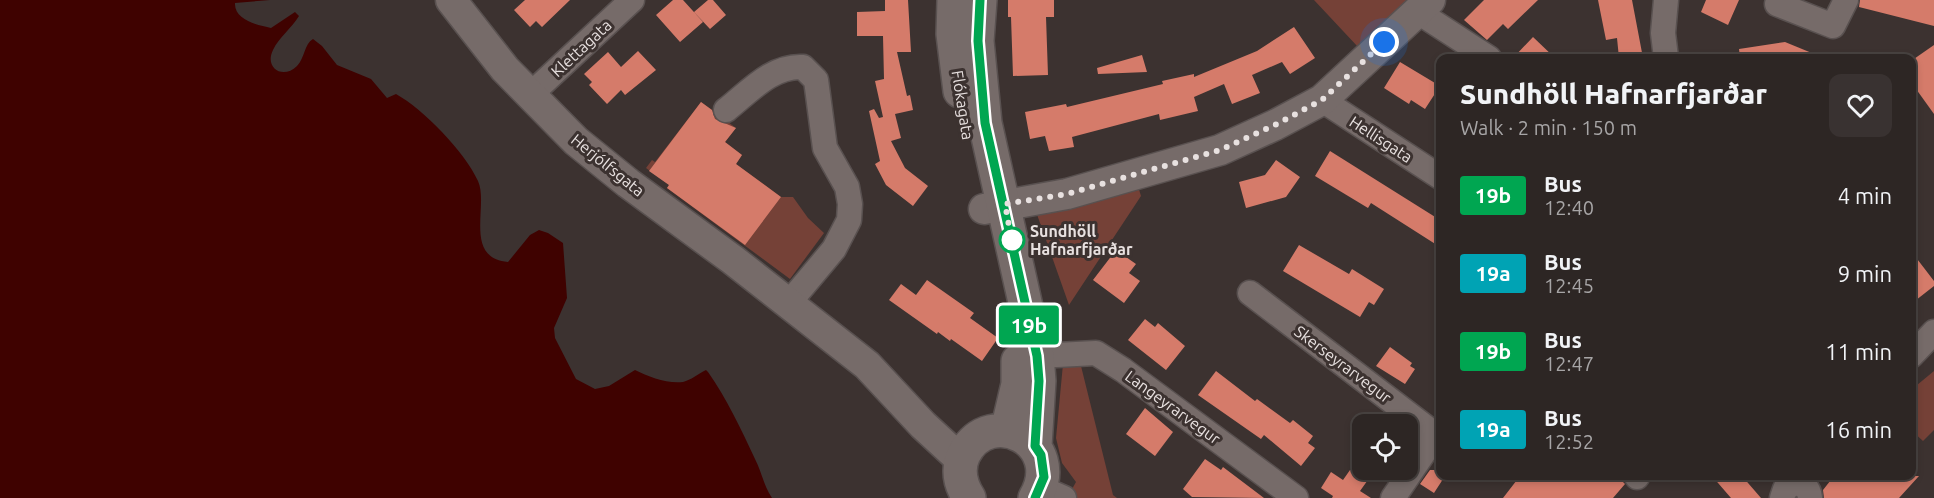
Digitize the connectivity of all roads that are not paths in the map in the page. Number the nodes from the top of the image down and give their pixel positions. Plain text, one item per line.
1 (452, 0) edge
2 (632, 0) edge
3 (954, 0) edge
4 (980, 0) edge
5 (1666, 0) edge
6 (1846, 0) edge
7 (1777, 4) dead end
8 (1424, 6) edge
9 (1484, 54) edge
10 (1666, 54) edge
11 (530, 95) junction
12 (1322, 100) junction
13 (726, 110) dead end
14 (1436, 174) edge
15 (994, 207) junction
16 (1250, 293) dead end
17 (788, 304) junction
18 (1934, 332) edge
19 (1916, 351) edge
20 (1037, 356) junction
21 (1436, 432) edge
22 (1436, 437) edge
23 (1021, 438) junction
24 (961, 460) junction
25 (1047, 495) edge
26 (969, 498) edge
27 (1296, 498) edge
28 (1393, 498) edge

1 - 11 street, Herjólfsgata
2 - 11 street, Klettagata
3 - 15 main road, Flókagata
4 - 15 main road, Flókagata
5 - 10 street
6 - 7 street
8 - 9 street
8 - 12 street
11 - 17 street, Herjólfsgata
12 - 14 street, Hellisgata
12 - 15 street
13 - 17 street
15 - 20 main road
15 - 23 main road
16 - 21 street, Skerseyrarvegur
17 - 24 street, Herjólfsgata
18 - 19 street
20 - 23 main road
20 - 27 street, Langeyrarvegur
22 - 28 street, Skerseyrarvegur
23 - 24 main road
23 - 25 main road
24 - 26 main road

